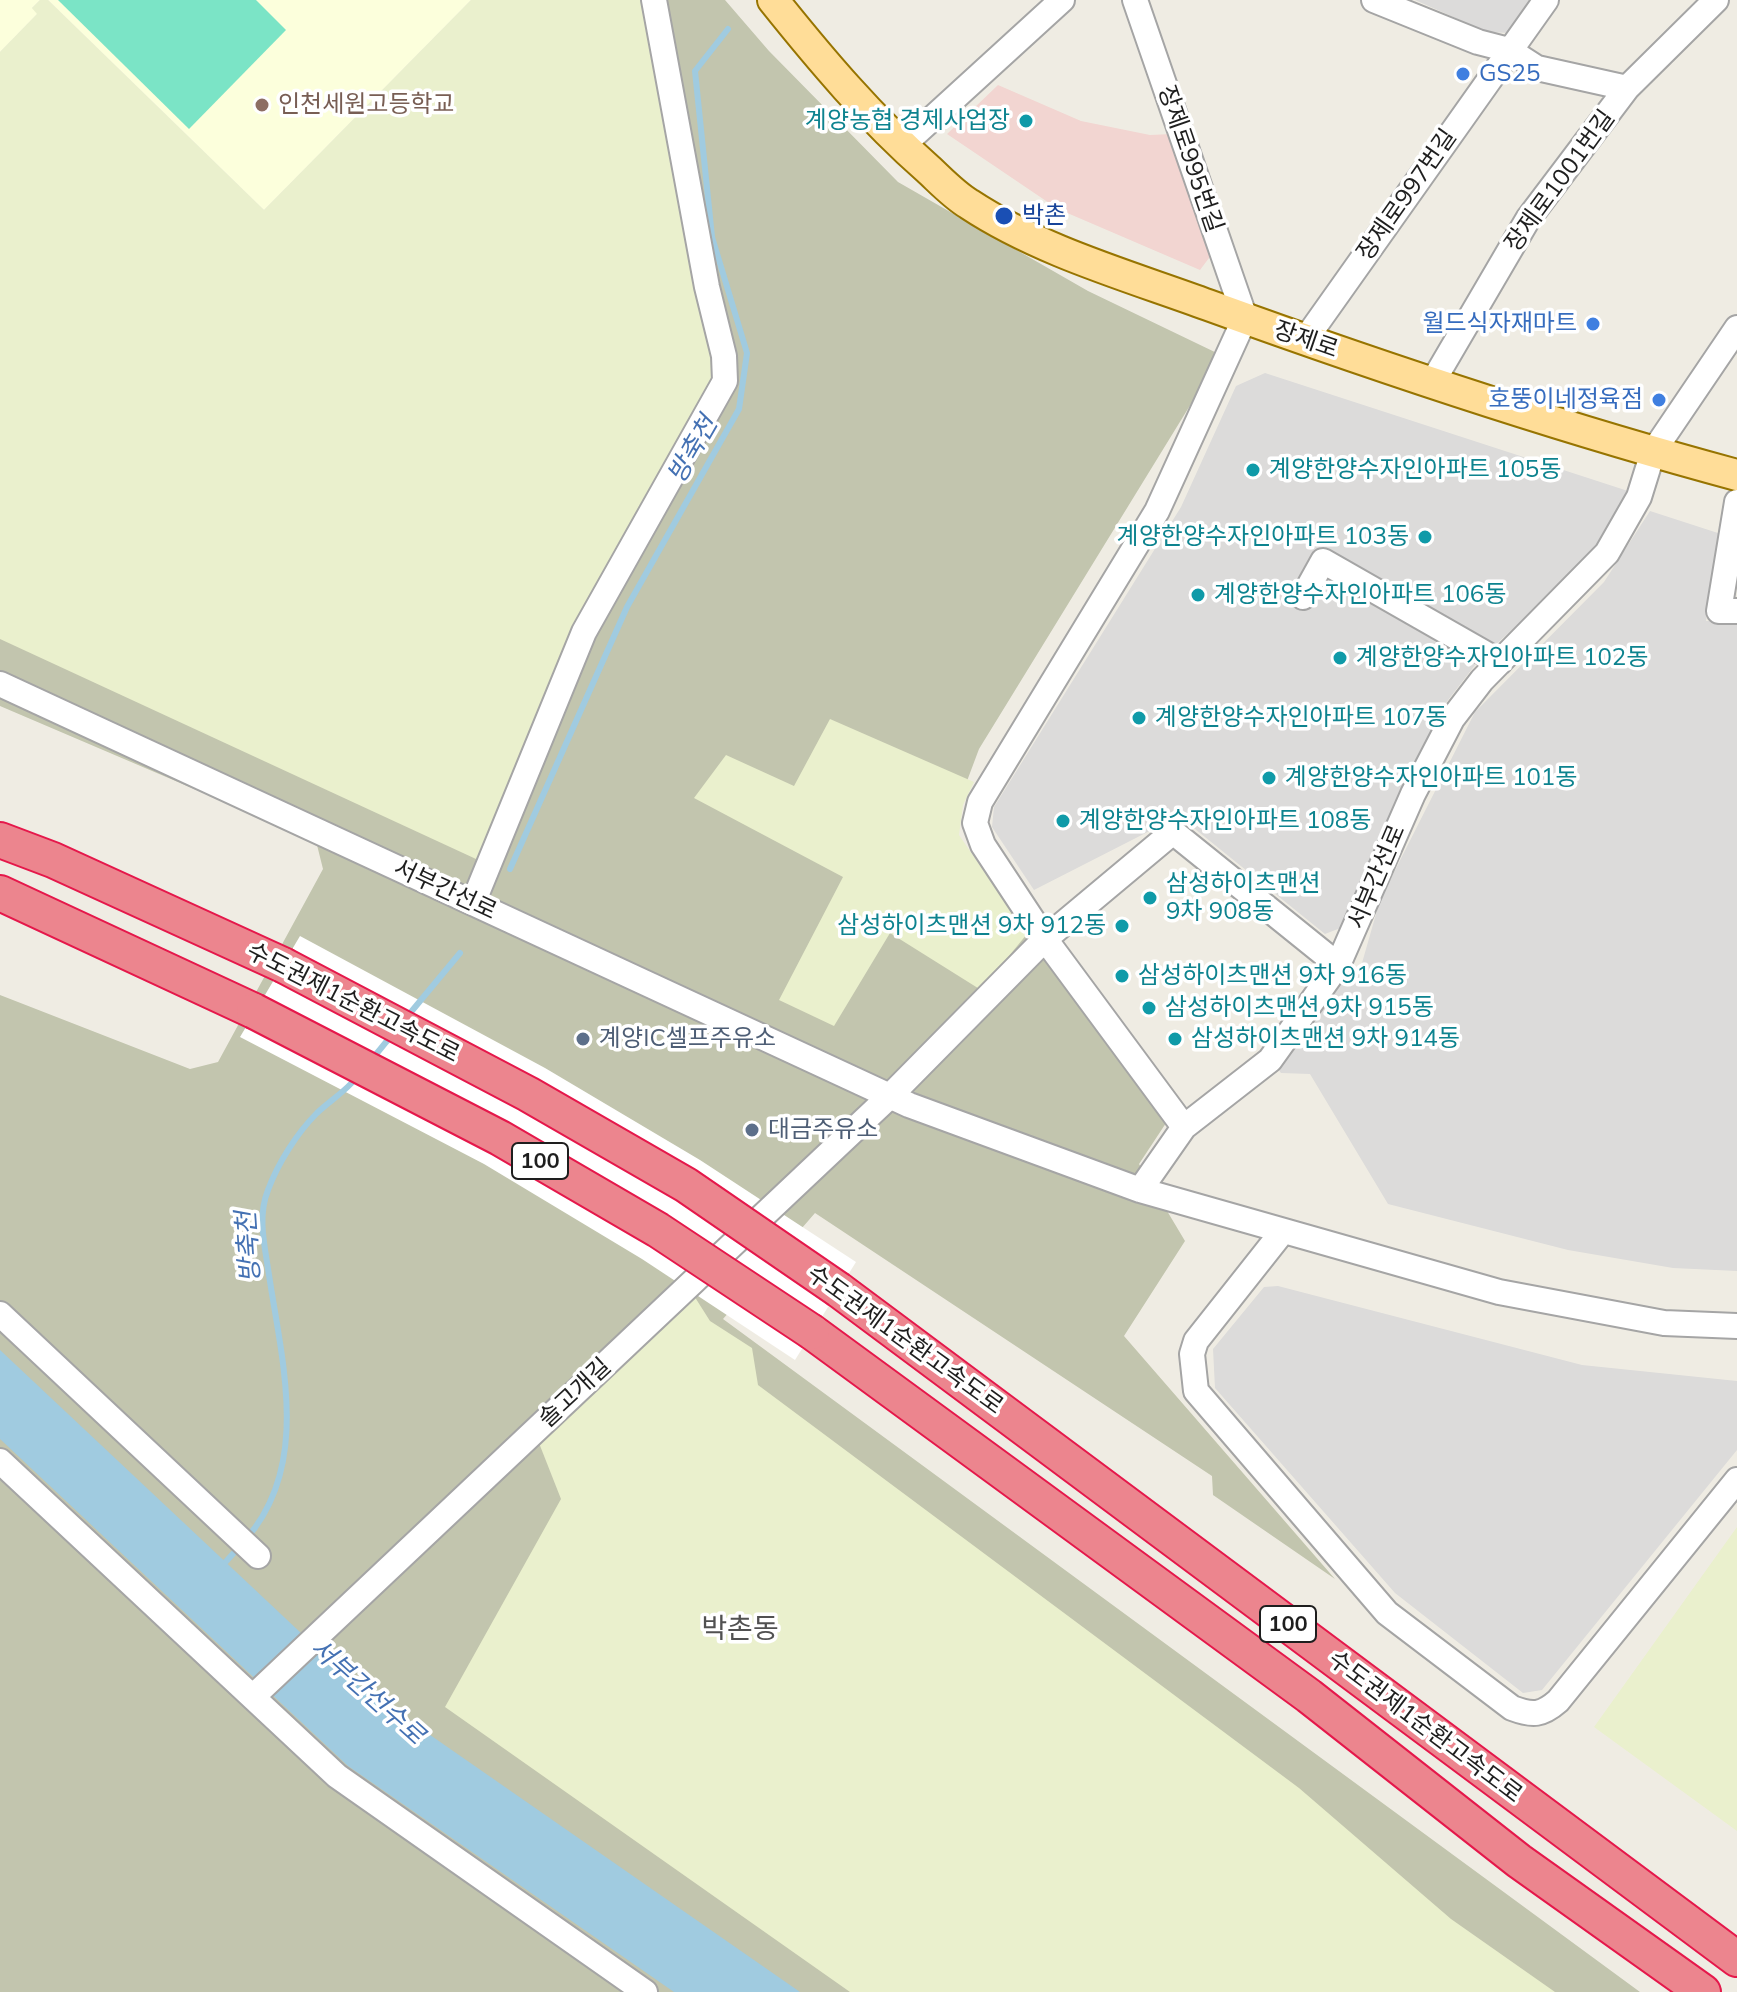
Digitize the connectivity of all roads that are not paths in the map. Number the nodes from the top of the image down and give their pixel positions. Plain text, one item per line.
1 (654, 0) edge
2 (1062, 0) edge
3 (1135, 0) edge
4 (1374, 0) edge
5 (1546, 0) edge
6 (1716, 0) edge
7 (780, 2) edge
8 (1509, 50) junction
9 (1627, 88) junction
10 (902, 146) junction
11 (1245, 318) junction
12 (1737, 328) edge
13 (1305, 340) junction
14 (1432, 383) junction
15 (1653, 452) junction
16 (1737, 475) edge
17 (1737, 502) edge
18 (1303, 597) dead end
19 (1728, 611) edge
20 (1500, 662) junction
21 (0, 684) edge
22 (0, 840) edge
23 (0, 893) edge
24 (473, 903) junction
25 (1045, 939) junction
26 (1338, 965) junction
27 (890, 1096) junction
28 (1184, 1127) junction
29 (1140, 1190) junction
30 (1283, 1231) junction
31 (0, 1314) edge
32 (1737, 1326) edge
33 (0, 1333) edge
34 (0, 1461) edge
35 (1737, 1480) edge
36 (230, 1531) junction
37 (258, 1556) dead end
38 (260, 1690) dead end
39 (1737, 1959) edge
40 (645, 1992) edge
41 (1703, 1992) edge

1 - 24 street
2 - 10 street
3 - 11 street, 장제로995번길
4 - 8 street
5 - 8 street, 장제로997번길
6 - 9 street, 장제로1001번길
7 - 10 main road, 장제로
8 - 9 street
8 - 13 street, 장제로997번길
9 - 14 street, 장제로1001번길
10 - 11 main road, 장제로
11 - 13 main road, 장제로
11 - 25 street
12 - 15 street, 서부간선로
13 - 14 main road, 장제로
14 - 15 main road, 장제로
15 - 16 main road, 장제로
15 - 20 street, 서부간선로
17 - 19 street
18 - 20 street
20 - 26 street, 서부간선로
21 - 24 street, 서부간선로
22 - 39 highway, 수도권제1순환고속도로 / 100, bridge
23 - 41 highway, 수도권제1순환고속도로 / 100, bridge
24 - 27 street, 서부간선로
25 - 26 street
25 - 27 street
25 - 28 street
26 - 28 street, 서부간선로
27 - 29 street, 서부간선로
27 - 38 street, 솔고개길
28 - 29 street, 서부간선로
29 - 30 street, 서부간선로
30 - 32 street, 서부간선로
30 - 35 street
31 - 36 street
33 - 36 street
34 - 40 street
36 - 37 street

